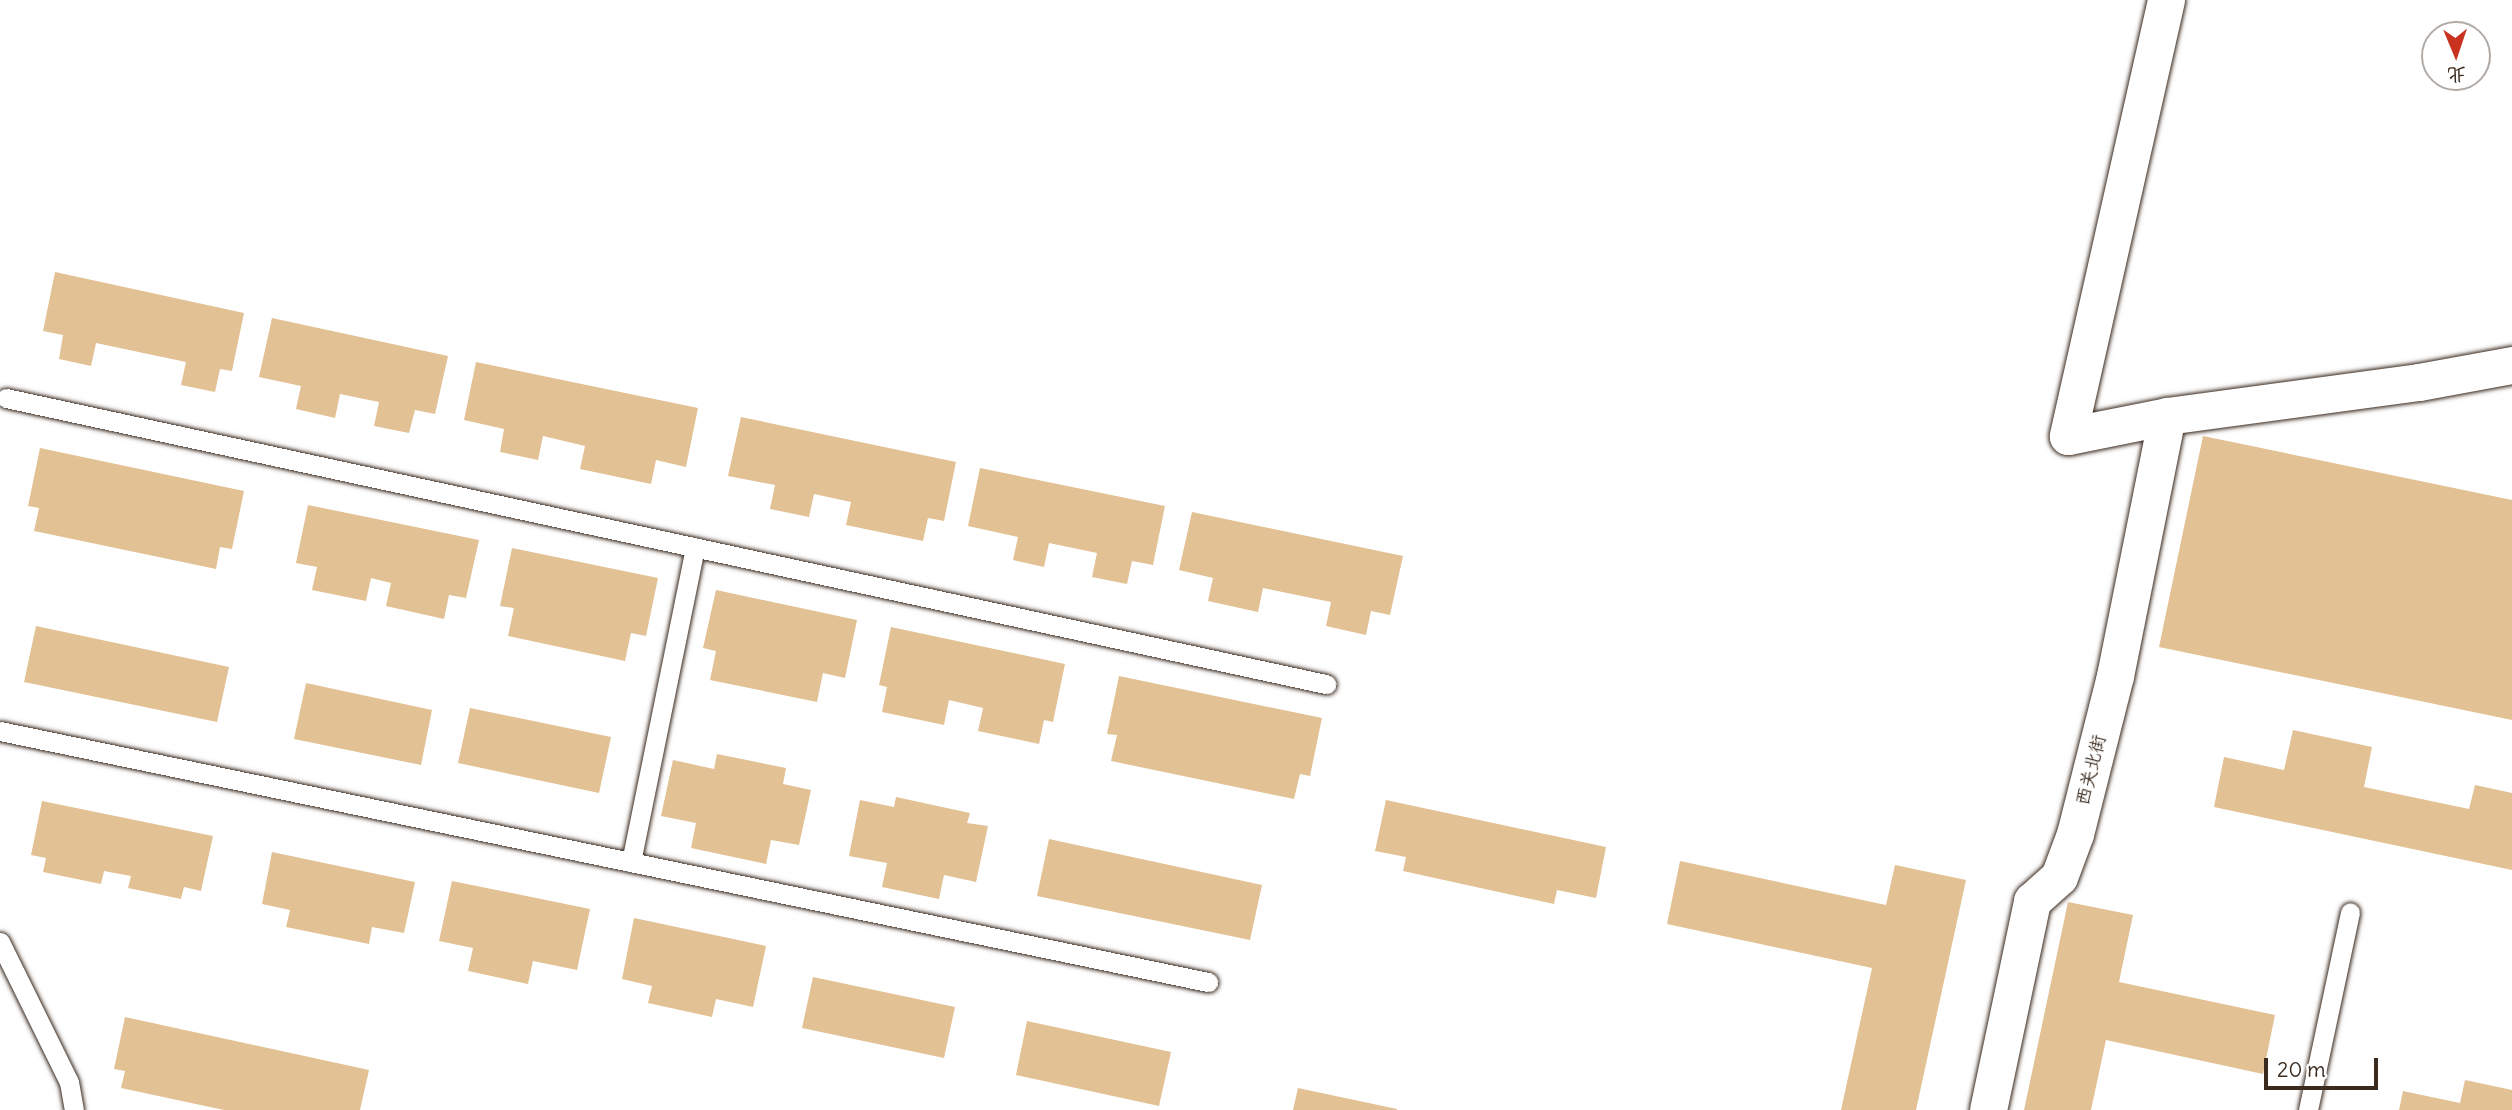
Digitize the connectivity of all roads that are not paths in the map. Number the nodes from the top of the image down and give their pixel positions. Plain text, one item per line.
1 (2166, 0) edge
2 (2512, 365) edge
3 (6, 398) dead end
4 (2167, 416) junction
5 (695, 547) junction
6 (1326, 684) dead end
7 (0, 731) edge
8 (631, 862) junction
9 (2350, 912) dead end
10 (0, 942) edge
11 (1208, 982) dead end
12 (74, 1110) edge
13 (1988, 1110) edge
14 (2308, 1110) edge

1 - 4 street
2 - 4 street
3 - 5 lane
4 - 13 street, 西关北街
5 - 6 lane
5 - 8 lane
7 - 8 lane
8 - 11 lane
9 - 14 lane
10 - 12 lane

